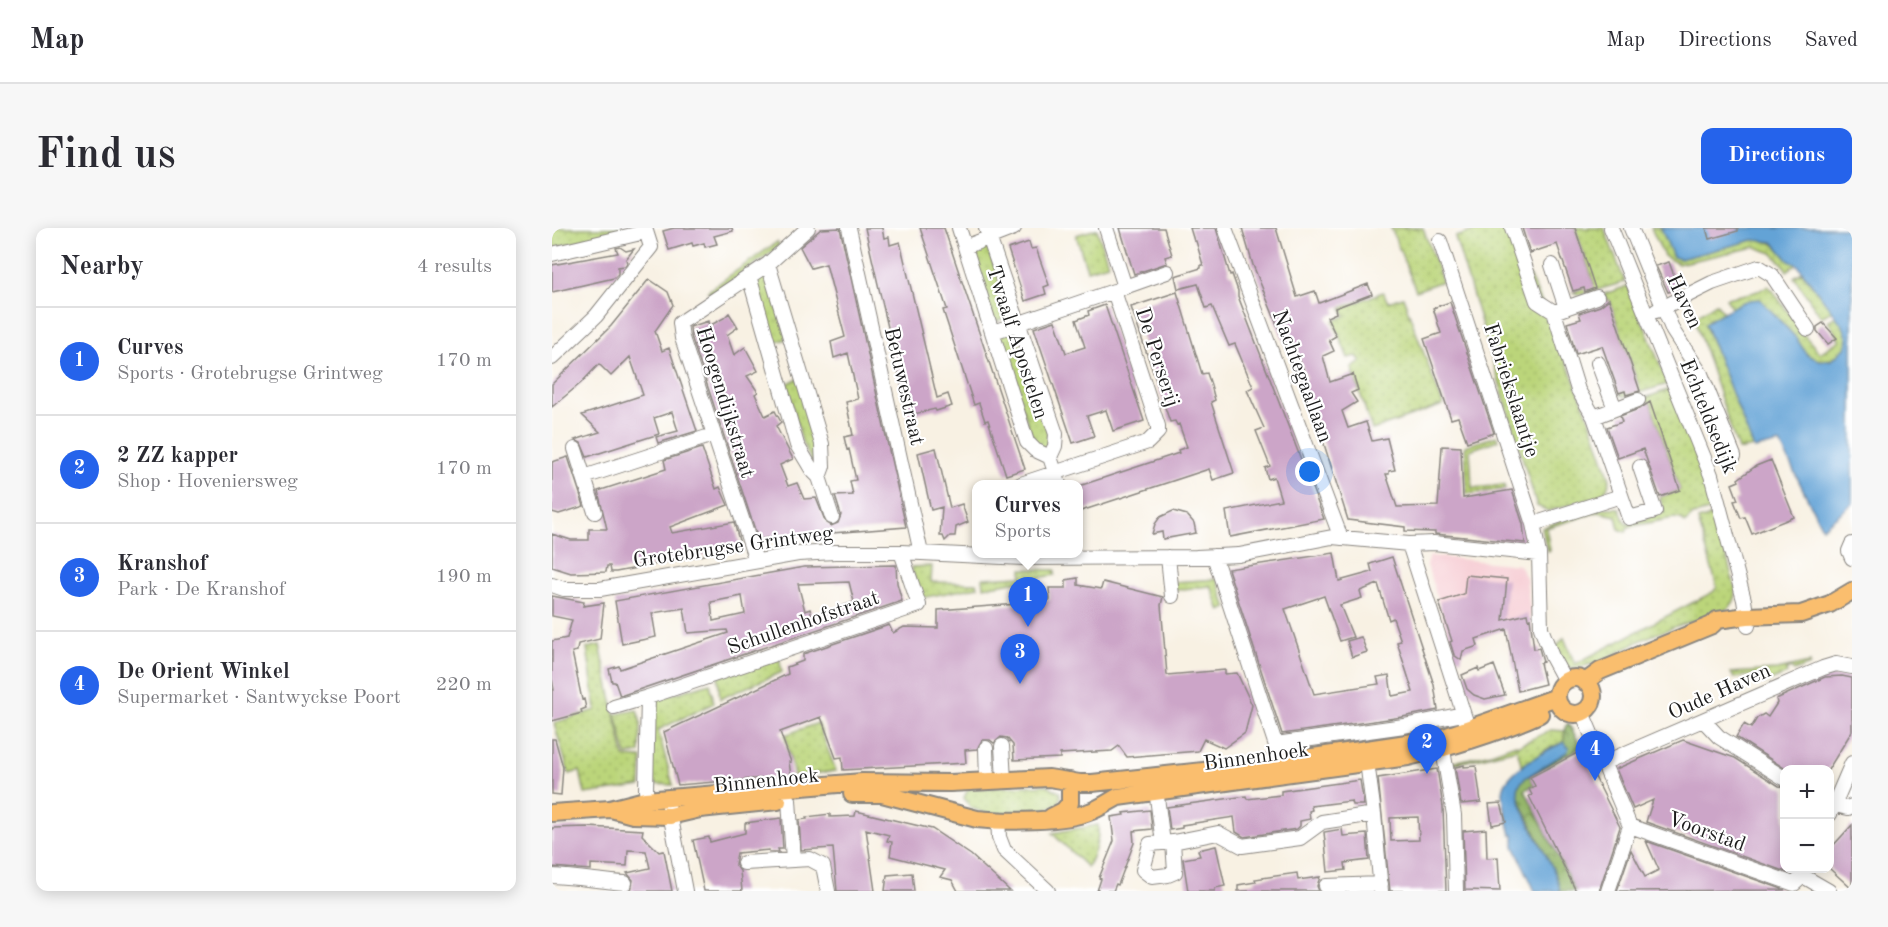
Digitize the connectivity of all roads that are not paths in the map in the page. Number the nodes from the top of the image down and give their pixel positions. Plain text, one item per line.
1 (808, 228) edge
2 (849, 228) edge
3 (959, 228) edge
4 (1014, 228) edge
5 (1106, 228) edge
6 (1225, 228) edge
7 (1512, 228) edge
8 (1611, 228) edge
9 (1631, 228) edge
10 (645, 230) edge
11 (988, 233) edge
12 (1440, 241) dead end
13 (965, 247) junction
14 (552, 254) edge
15 (768, 264) junction
16 (1552, 265) dead end
17 (1167, 272) dead end
18 (749, 276) junction
19 (1120, 289) junction
20 (1597, 297) dead end
21 (1663, 306) junction
22 (1560, 310) junction
23 (1646, 316) junction
24 (1019, 323) junction
25 (1808, 329) dead end
26 (993, 332) junction
27 (552, 358) edge
28 (1598, 363) dead end
29 (1638, 400) dead end
30 (1615, 409) junction
31 (1594, 417) junction
32 (713, 435) junction
33 (575, 449) dead end
34 (1734, 456) dead end
35 (1050, 457) junction
36 (1640, 467) dead end
37 (584, 477) junction
38 (819, 477) junction
39 (1057, 479) edge
40 (1621, 496) junction
41 (595, 512) dead end
42 (832, 518) dead end
43 (1533, 524) junction
44 (1341, 538) junction
45 (1409, 544) junction
46 (1852, 544) edge
47 (1083, 551) edge
48 (902, 552) junction
49 (921, 553) junction
50 (1539, 554) junction
51 (972, 556) edge
52 (1214, 556) junction
53 (1168, 557) junction
54 (1852, 558) edge
55 (756, 561) junction
56 (552, 585) edge
57 (1852, 591) edge
58 (1172, 596) dead end
59 (1747, 621) junction
60 (1852, 667) edge
61 (1565, 681) junction
62 (1588, 685) junction
63 (648, 697) junction
64 (1558, 701) junction
65 (614, 707) dead end
66 (1582, 712) junction
67 (1703, 720) junction
68 (1468, 728) junction
69 (1002, 746) dead end
70 (986, 748) dead end
71 (1442, 749) junction
72 (1367, 762) junction
73 (1603, 764) junction
74 (1852, 764) edge
75 (1780, 775) edge
76 (1004, 780) junction
77 (987, 781) junction
78 (1070, 781) junction
79 (963, 783) junction
80 (1155, 784) junction
81 (646, 791) dead end
82 (667, 799) junction
83 (789, 800) junction
84 (1834, 802) edge
85 (1852, 806) edge
86 (1834, 808) edge
87 (610, 809) junction
88 (552, 813) edge
89 (1374, 814) junction
90 (670, 816) junction
91 (961, 816) junction
92 (1048, 819) junction
93 (998, 824) junction
94 (1630, 826) junction
95 (793, 860) junction
96 (744, 863) dead end
97 (552, 876) edge
98 (1798, 880) edge
99 (625, 883) dead end
100 (595, 886) edge
101 (1326, 886) dead end
102 (1381, 887) edge
103 (686, 891) edge
104 (828, 891) edge
105 (1048, 891) edge
106 (1456, 891) edge
107 (1608, 891) edge
108 (1829, 891) edge

1 - 15 street
2 - 49 street, Betuwestraat
3 - 13 street, Twaalf Apostelen
4 - 11 street
5 - 19 street
6 - 44 street, Nachtegaallaan
7 - 22 street
8 - 23 street, Echteldsedijk
9 - 21 street, Haven
10 - 14 street
10 - 27 street
11 - 13 street
11 - 24 street, Twaalf Apostelen
12 - 43 street, Fabriekslaantje
13 - 26 street, Twaalf Apostelen
15 - 18 street, Hoogendijkstraat
15 - 38 street
16 - 22 street
17 - 19 street, De Perserij
18 - 32 street, Hoogendijkstraat
18 - 38 street
19 - 24 street, De Perserij
19 - 39 street, De Perserij
20 - 22 street
21 - 23 street
21 - 25 street
21 - 34 street, Haven
22 - 31 street
23 - 59 street, Echteldsedijk
24 - 26 street, De Perserij
24 - 35 street, Twaalf Apostelen
26 - 35 street, Twaalf Apostelen
28 - 30 street
29 - 30 street
30 - 31 street
31 - 40 street
32 - 37 street
32 - 55 street, Hoogendijkstraat
33 - 37 street
35 - 39 street, Twaalf Apostelen
36 - 40 street
37 - 41 street
38 - 42 street
40 - 43 street
43 - 50 street, Fabriekslaantje
44 - 45 street, Grotebrugse Grintweg
44 - 52 street, Grotebrugse Grintweg
45 - 50 street
45 - 68 street
46 - 54 street
47 - 53 street, Grotebrugse Grintweg
48 - 49 street, Grotebrugse Grintweg
48 - 55 street, Grotebrugse Grintweg
48 - 63 street, Schullenhofstraat
49 - 51 street, Grotebrugse Grintweg
50 - 61 street, Fabriekslaantje
52 - 53 street, Grotebrugse Grintweg
52 - 68 street, Binnenhoek
53 - 58 street
55 - 56 street, Grotebrugse Grintweg
57 - 59 main road
59 - 62 main road
60 - 67 street, Oude Haven
61 - 62 main road
61 - 64 main road
62 - 66 main road
63 - 65 street, Schullenhofstraat
63 - 81 street
64 - 66 main road
64 - 68 main road
66 - 73 street
67 - 73 street, Oude Haven
67 - 75 street
68 - 71 main road, Binnenhoek
69 - 76 street
70 - 77 street
71 - 72 main road, Binnenhoek
71 - 80 main road, Binnenhoek
71 - 106 street
72 - 80 main road, Binnenhoek
72 - 89 street
73 - 94 street
74 - 84 street
76 - 77 main road, Binnenhoek
76 - 78 main road, Binnenhoek
77 - 79 main road, Binnenhoek
78 - 80 main road, Binnenhoek
78 - 92 main road
79 - 82 main road, Binnenhoek
79 - 91 main road
80 - 89 street
80 - 92 main road, Binnenhoek
82 - 87 main road, Binnenhoek
82 - 90 street
83 - 90 main road, Binnenhoek
83 - 91 main road, Binnenhoek
83 - 95 street
85 - 86 street
87 - 88 main road, Binnenhoek
87 - 90 main road, Binnenhoek
89 - 102 street
90 - 103 street
91 - 93 main road, Binnenhoek
92 - 93 main road, Binnenhoek
93 - 105 street
94 - 98 street, Voorstad
94 - 107 street
95 - 96 street
95 - 104 street
97 - 100 street
98 - 108 street, Voorstad
99 - 100 street
101 - 102 street

